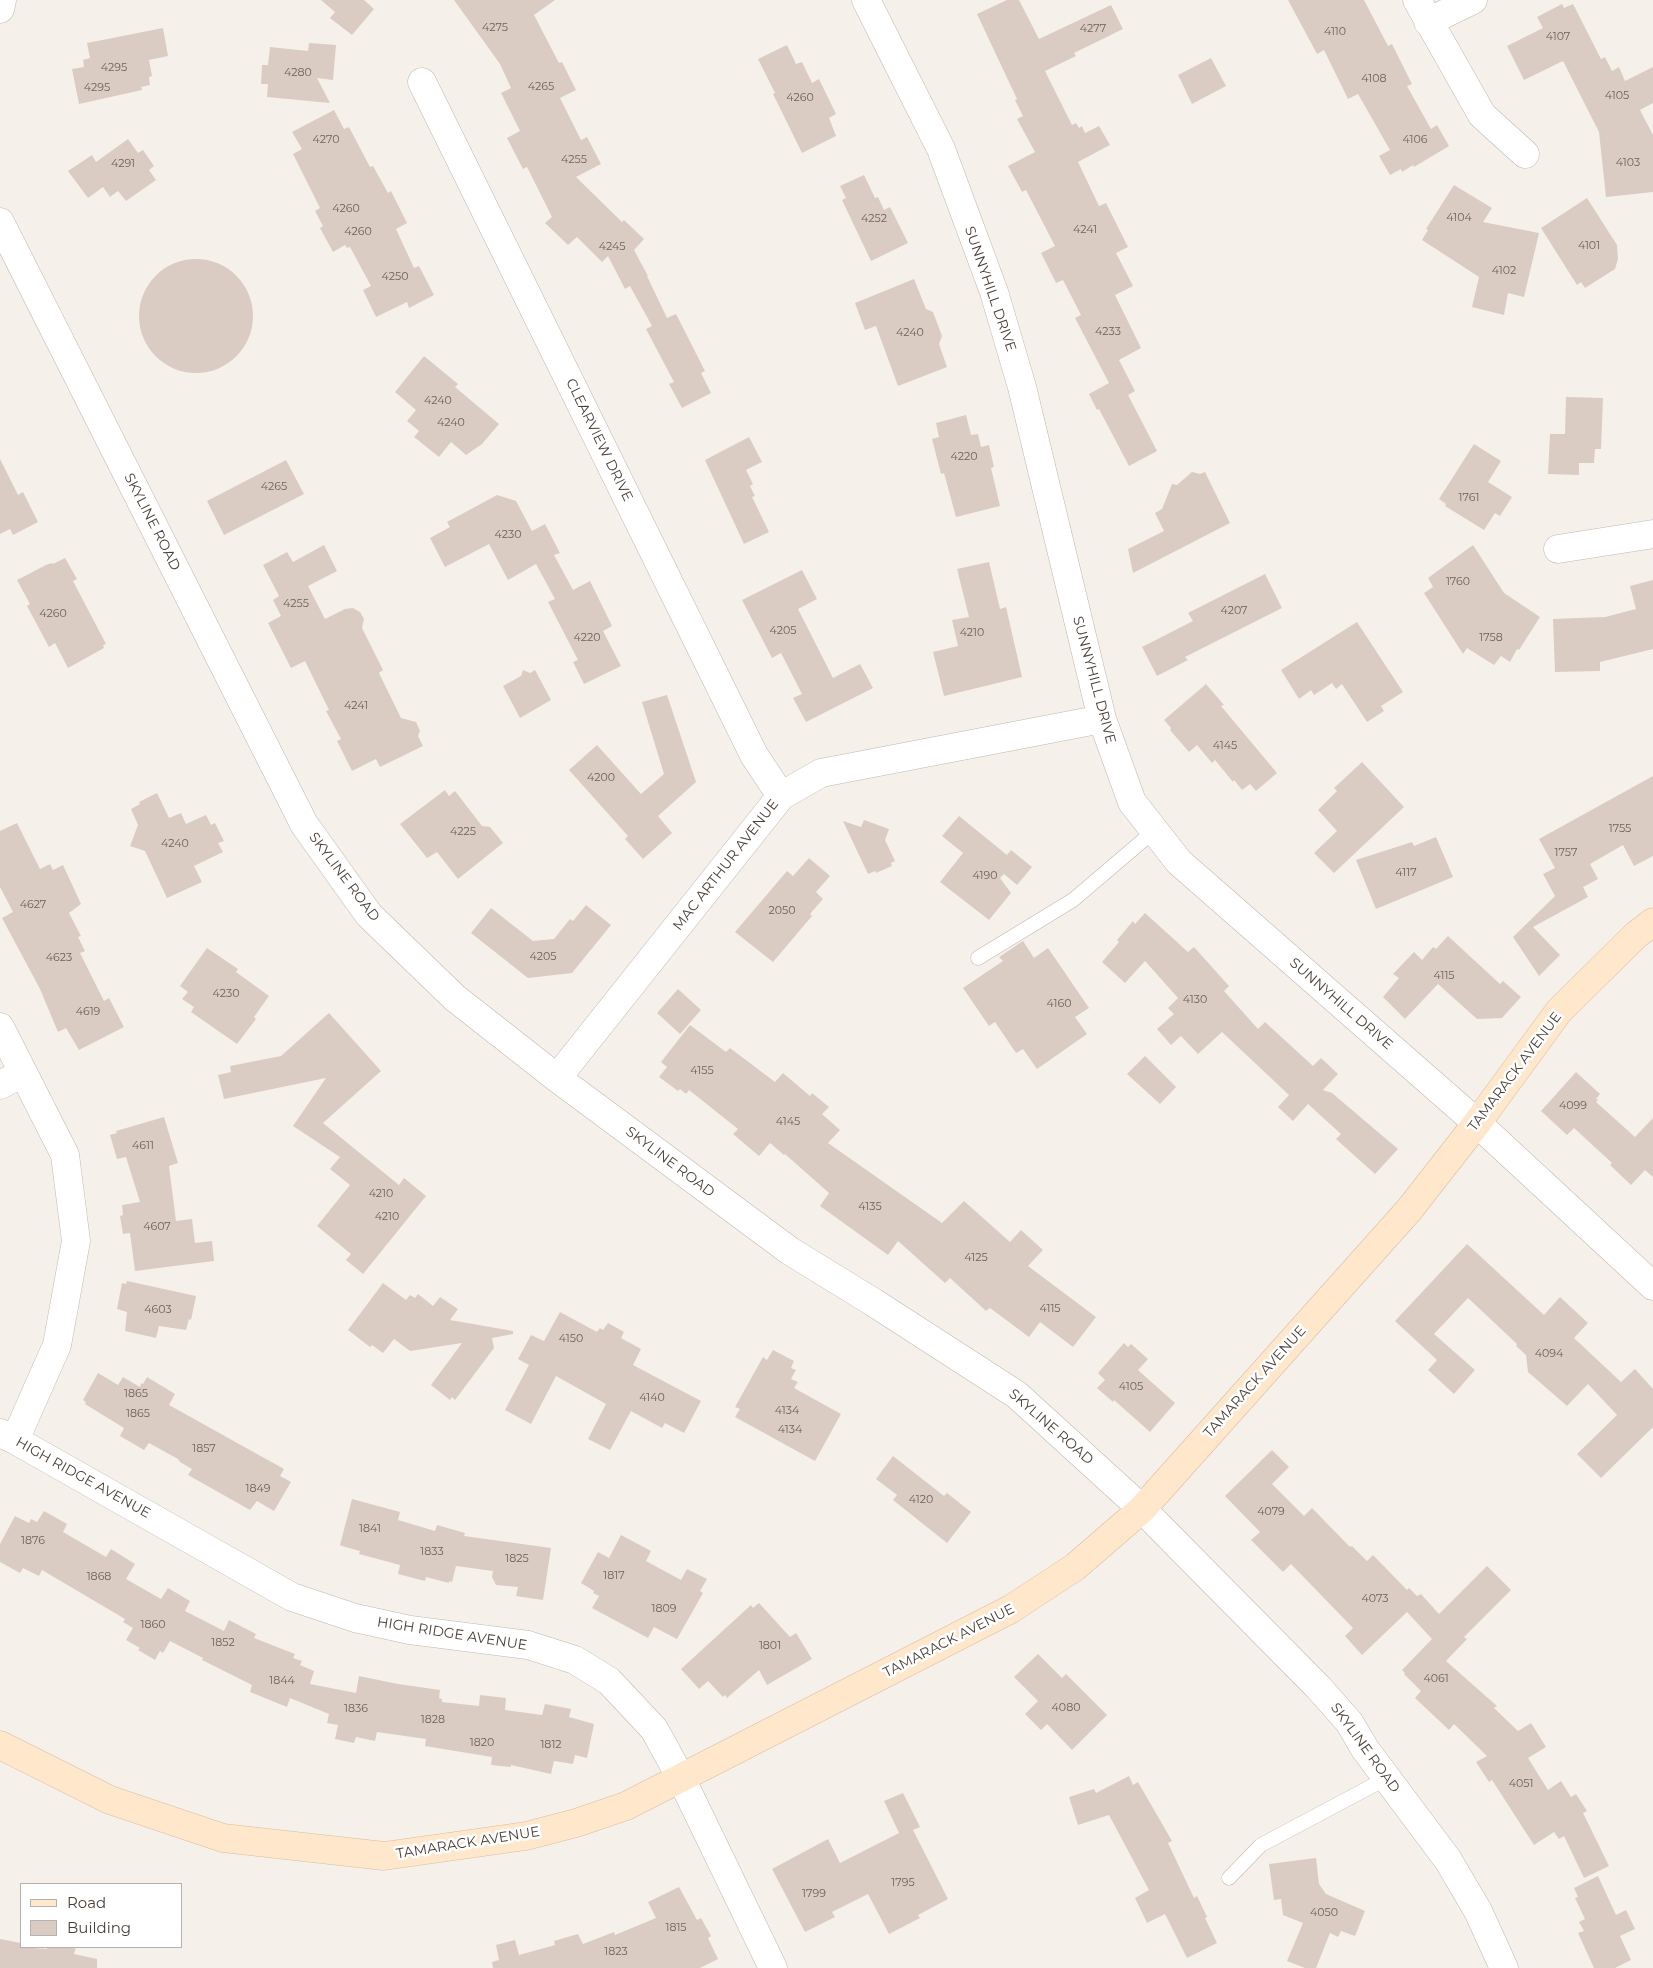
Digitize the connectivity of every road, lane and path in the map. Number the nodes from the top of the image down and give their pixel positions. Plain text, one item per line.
1 (2, 0) edge
2 (866, 0) edge
3 (1472, 0) edge
4 (0, 9) edge
5 (1423, 11) edge
6 (422, 82) dead end
7 (1525, 154) dead end
8 (0, 222) edge
9 (1653, 534) edge
10 (1558, 549) dead end
11 (1102, 719) junction
12 (780, 796) junction
13 (1154, 831) junction
14 (1653, 922) edge
15 (978, 958) dead end
16 (0, 1027) edge
17 (557, 1078) junction
18 (12, 1079) edge
19 (1477, 1123) junction
20 (1653, 1286) edge
21 (8, 1436) edge
22 (1142, 1509) junction
23 (0, 1745) edge
24 (681, 1778) junction
25 (1387, 1778) junction
26 (1229, 1878) dead end
27 (773, 1968) edge
28 (1504, 1968) edge

1 - 4 street
2 - 11 street, SUNNYHILL DRIVE
3 - 5 street
5 - 7 street
6 - 12 street, CLEARVIEW DRIVE
8 - 17 street, SKYLINE ROAD
9 - 10 street
11 - 12 street, MAC ARTHUR AVENUE
11 - 13 street, SUNNYHILL DRIVE
12 - 17 street, MAC ARTHUR AVENUE
13 - 15 lane
13 - 19 street, SUNNYHILL DRIVE
14 - 19 main road, TAMARACK AVENUE
16 - 18 street
17 - 22 street, SKYLINE ROAD
18 - 21 street
19 - 20 street, SUNNYHILL DRIVE
19 - 22 main road, TAMARACK AVENUE
21 - 24 street, HIGH RIDGE AVENUE
22 - 24 main road, TAMARACK AVENUE
22 - 25 street, SKYLINE ROAD
23 - 24 main road, TAMARACK AVENUE
24 - 27 street, HIGH RIDGE AVENUE
25 - 26 lane
25 - 28 street, SKYLINE ROAD

